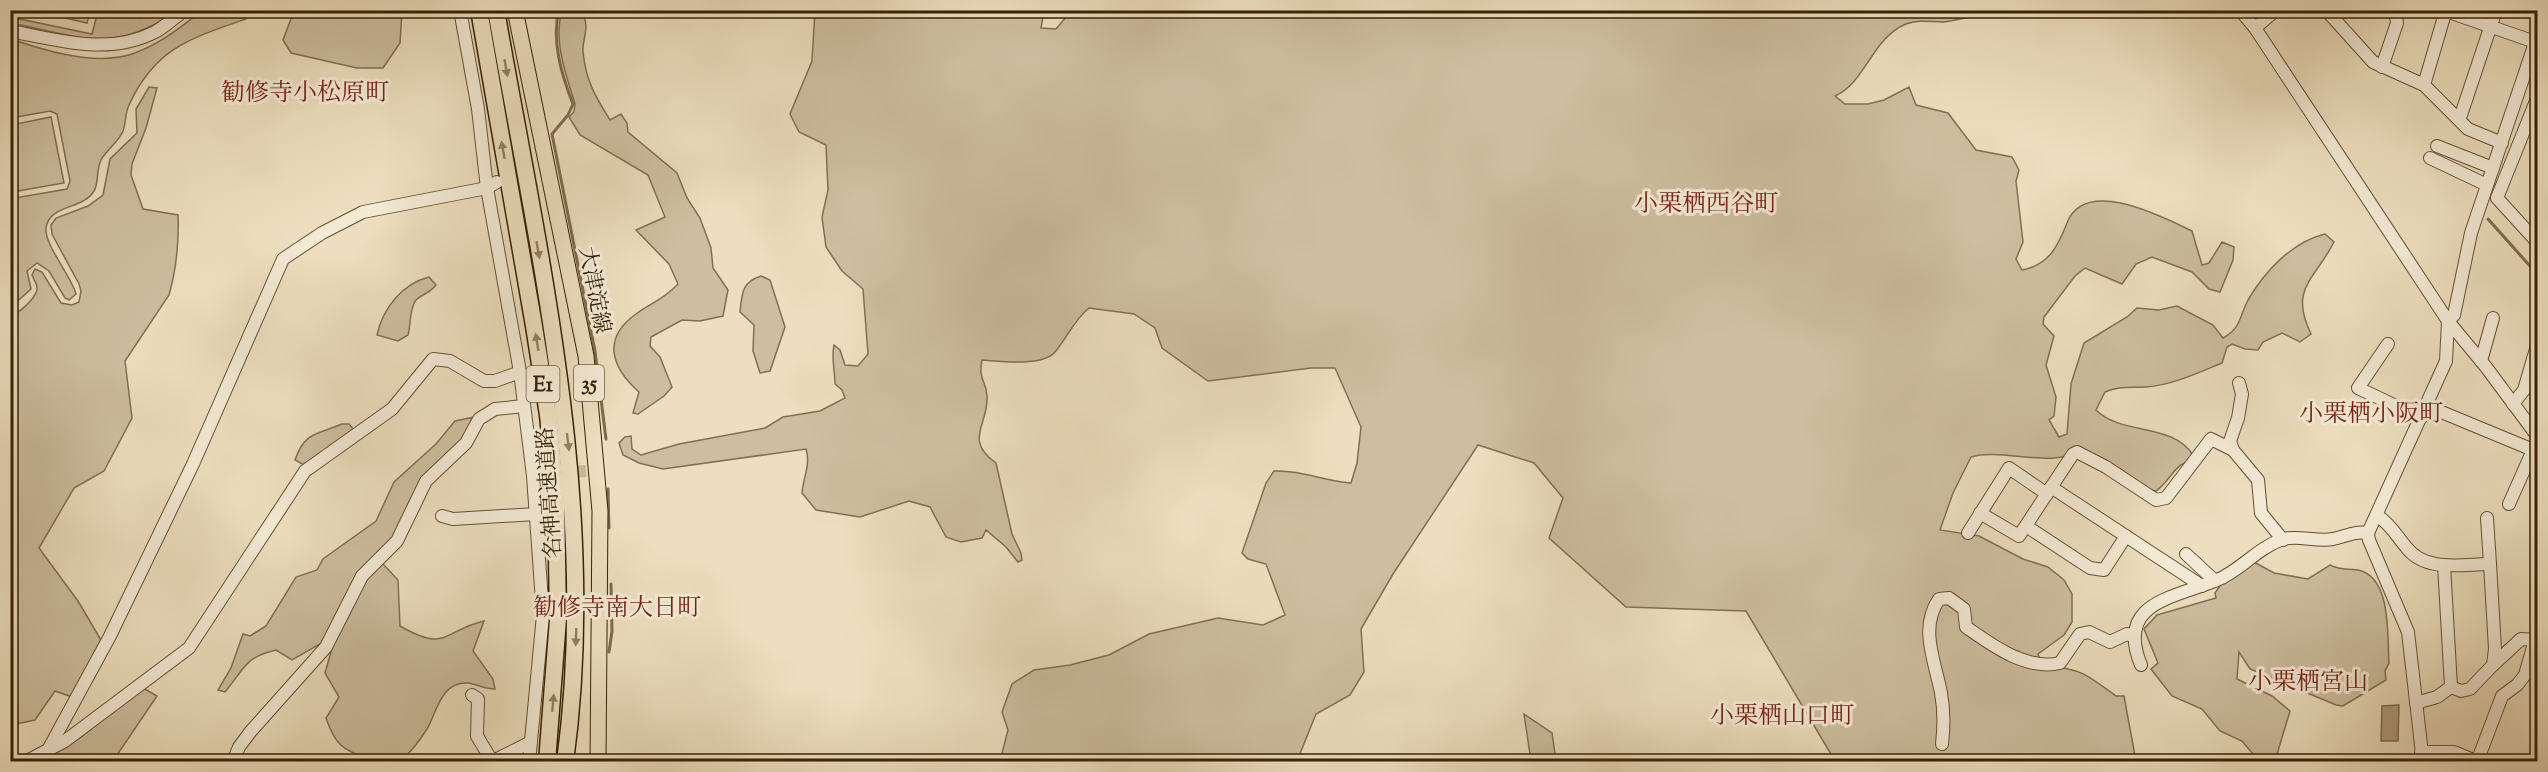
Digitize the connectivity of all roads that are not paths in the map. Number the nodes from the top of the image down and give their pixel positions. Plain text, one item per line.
1 (185, 10) edge
2 (460, 10) edge
3 (479, 10) edge
4 (496, 10) edge
5 (515, 10) edge
6 (2241, 10) edge
7 (2276, 10) edge
8 (2326, 10) edge
9 (2395, 10) edge
10 (2496, 10) edge
11 (2446, 11) edge
12 (2491, 26) junction
13 (2255, 28) junction
14 (10, 31) edge
15 (2536, 38) edge
16 (2382, 67) junction
17 (2424, 85) junction
18 (2538, 96) edge
19 (2460, 118) junction
20 (2502, 143) junction
21 (2437, 146) dead end
22 (2430, 158) dead end
23 (2493, 168) junction
24 (492, 185) junction
25 (2487, 185) junction
26 (2538, 243) edge
27 (2493, 318) dead end
28 (2448, 321) junction
29 (2538, 342) edge
30 (2388, 344) dead end
31 (2481, 361) junction
32 (520, 372) junction
33 (2240, 382) dead end
34 (2513, 404) junction
35 (524, 406) junction
36 (2424, 412) junction
37 (2538, 437) edge
38 (2233, 450) junction
39 (2535, 451) edge
40 (2049, 490) junction
41 (2509, 504) dead end
42 (1980, 513) junction
43 (536, 514) junction
44 (442, 516) dead end
45 (2378, 516) junction
46 (2487, 518) dead end
47 (2025, 526) junction
48 (1968, 533) dead end
49 (2368, 533) junction
50 (2126, 536) junction
51 (2283, 540) junction
52 (2186, 554) dead end
53 (2490, 564) junction
54 (2444, 565) junction
55 (2216, 581) junction
56 (2202, 586) junction
57 (2133, 636) junction
58 (2536, 641) edge
59 (2142, 665) dead end
60 (2493, 665) junction
61 (2451, 687) junction
62 (472, 695) dead end
63 (2416, 703) junction
64 (531, 742) junction
65 (1942, 744) dead end
66 (48, 750) junction
67 (2538, 751) edge
68 (2422, 757) edge
69 (29, 761) edge
70 (491, 761) edge
71 (2478, 761) edge
72 (233, 762) edge
73 (529, 762) edge
74 (547, 762) edge
75 (565, 762) edge
76 (598, 762) edge
77 (2534, 762) edge

1 - 14 street
2 - 24 street
74 -> 3 highway, 名神高速道路 / E1
4 -> 75 highway, 名神高速道路 / E1
5 - 76 main road, 大津淀線 / 35
6 - 13 street
7 - 13 street
8 - 16 street
9 - 16 street
10 - 12 street
11 - 12 street
11 - 17 street
12 - 15 street
12 - 19 street
13 - 28 street
15 - 20 street
16 - 17 street
17 - 19 street
18 - 26 street
19 - 20 street
20 - 23 street
21 - 23 street
22 - 25 street
23 - 25 street
24 - 32 street
24 - 66 street
25 - 28 street
27 - 31 street
28 - 31 street
28 - 36 street
29 - 34 street
30 - 36 street
31 - 34 street
32 - 35 street
32 - 66 street
33 - 38 street
34 - 37 street
35 - 43 street
35 - 72 street
36 - 39 street
36 - 45 street
38 - 40 street
38 - 51 street
39 - 41 street
40 - 42 street
40 - 47 street
40 - 50 street
42 - 47 street
42 - 48 street
43 - 44 street
43 - 64 street
45 - 49 street
45 - 54 street
46 - 53 street
47 - 50 street
49 - 51 street
49 - 63 street
50 - 56 street
51 - 55 street
52 - 55 street
53 - 54 street
53 - 60 street
54 - 61 street
55 - 56 street
56 - 57 street
57 - 59 street
57 - 65 street
58 - 60 street
58 - 71 street
60 - 61 street
61 - 63 street
62 - 70 street
63 - 68 street
64 - 70 street
64 - 73 street
66 - 69 street
67 - 77 street
68 - 71 street

